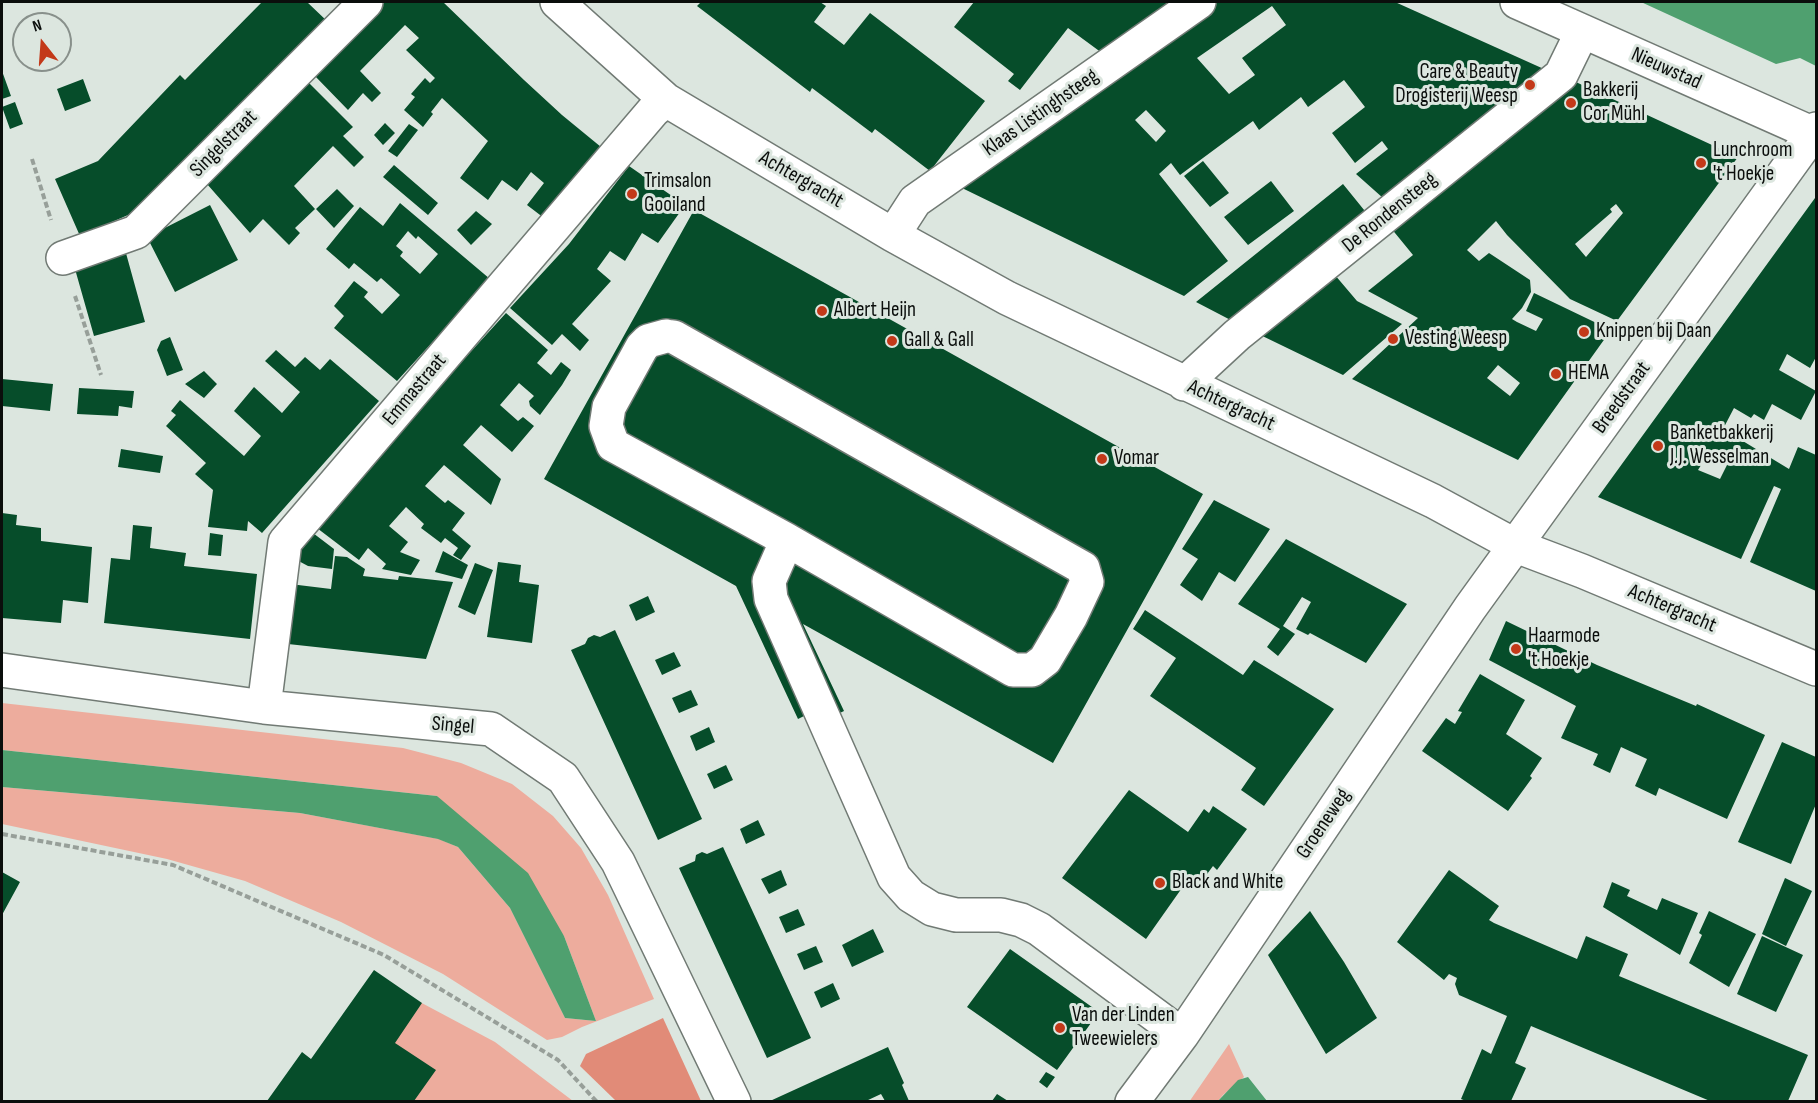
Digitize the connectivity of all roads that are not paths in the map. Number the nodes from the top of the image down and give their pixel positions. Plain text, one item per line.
1 (366, 2) edge
2 (557, 2) edge
3 (1199, 2) edge
4 (1517, 2) edge
5 (1582, 32) junction
6 (660, 105) junction
7 (1815, 132) edge
8 (893, 235) junction
9 (63, 258) dead end
10 (1184, 384) junction
11 (787, 540) junction
12 (1516, 546) junction
13 (1816, 669) edge
14 (2, 670) edge
15 (264, 707) junction
16 (1182, 1035) junction
17 (734, 1101) edge
18 (1132, 1101) edge

1 - 9 street, Singelstraat
2 - 6 street, Achtergracht
3 - 8 street, Klaas Listinghsteeg
4 - 5 street, Nieuwstad
5 - 7 street, Nieuwstad
5 - 10 street, De Rondensteeg
6 - 8 street, Achtergracht
6 - 15 street, Emmastraat
7 - 12 street, Breedstraat
8 - 10 street, Achtergracht
10 - 12 street, Achtergracht
11 - 11 street
11 - 16 street
12 - 13 street, Achtergracht
12 - 16 street, Groeneweg
14 - 15 street, Singel
15 - 17 street, Singel
16 - 18 street, Groeneweg

